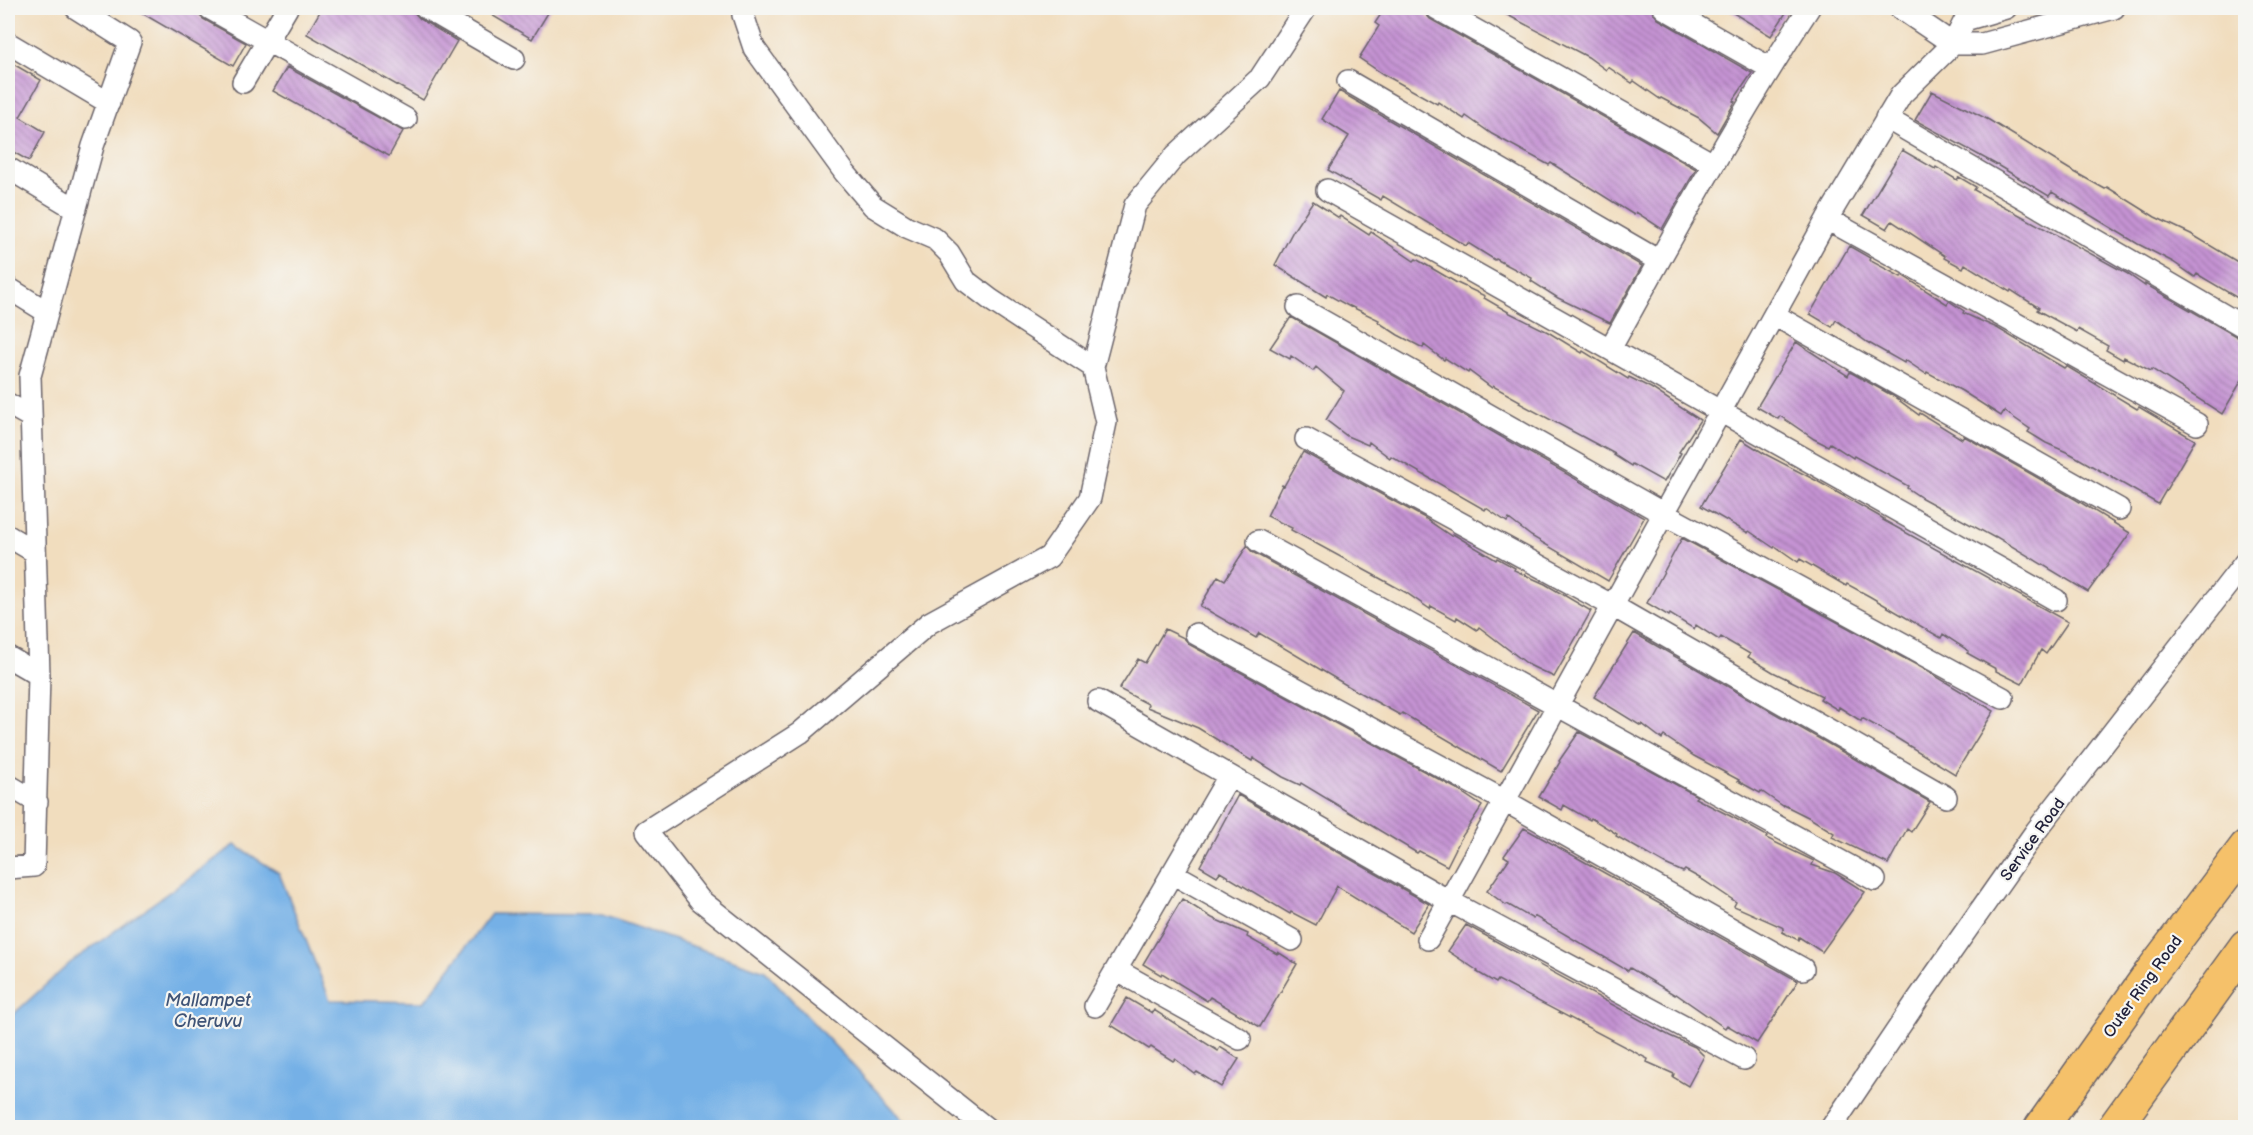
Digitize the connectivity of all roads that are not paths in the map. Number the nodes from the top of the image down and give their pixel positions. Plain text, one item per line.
1 (76, 8) edge
2 (209, 8) edge
3 (287, 8) edge
4 (426, 8) edge
5 (744, 8) edge
6 (1306, 8) edge
7 (1436, 8) edge
8 (1664, 8) edge
9 (1809, 8) edge
10 (1900, 8) edge
11 (2006, 8) edge
12 (2113, 8) edge
13 (267, 42) junction
14 (8, 43) edge
15 (1953, 44) junction
16 (514, 59) dead end
17 (1770, 68) junction
18 (1348, 81) dead end
19 (243, 82) dead end
20 (109, 103) junction
21 (1886, 118) junction
22 (406, 119) dead end
23 (1713, 164) junction
24 (8, 168) edge
25 (1327, 190) dead end
26 (76, 209) junction
27 (1827, 219) junction
28 (1659, 261) junction
29 (8, 288) edge
30 (1298, 307) dead end
31 (48, 312) junction
32 (1774, 315) junction
33 (2246, 328) edge
34 (1610, 349) junction
35 (1093, 367) junction
36 (8, 404) edge
37 (1721, 411) junction
38 (31, 417) junction
39 (2197, 424) dead end
40 (1306, 439) dead end
41 (2119, 509) dead end
42 (1664, 514) junction
43 (8, 536) edge
44 (1258, 540) dead end
45 (35, 552) junction
46 (2246, 561) edge
47 (2056, 600) dead end
48 (1613, 606) junction
49 (1196, 634) dead end
50 (8, 657) edge
51 (39, 675) junction
52 (2003, 698) dead end
53 (1098, 702) dead end
54 (1557, 706) junction
55 (1228, 776) junction
56 (8, 785) edge
57 (1946, 797) dead end
58 (1504, 801) junction
59 (37, 802) junction
60 (2246, 847) edge
61 (8, 868) edge
62 (1172, 873) junction
63 (1875, 880) dead end
64 (1449, 901) junction
65 (1428, 939) dead end
66 (1292, 940) dead end
67 (2246, 946) edge
68 (1803, 969) dead end
69 (1116, 970) junction
70 (1095, 1006) dead end
71 (1240, 1039) dead end
72 (1744, 1059) dead end
73 (986, 1128) edge
74 (1831, 1128) edge
75 (2041, 1128) edge
76 (2114, 1128) edge

1 - 20 street
2 - 13 street
3 - 13 street
4 - 16 street
5 - 35 street
6 - 35 street
7 - 23 street
8 - 17 street
9 - 17 street
10 - 15 street
11 - 15 street
12 - 15 street
13 - 19 street
13 - 22 street
14 - 20 street
15 - 21 street
17 - 23 street
18 - 28 street
20 - 26 street
21 - 27 street
21 - 33 street
23 - 28 street
24 - 26 street
25 - 34 street
26 - 31 street
27 - 32 street
27 - 39 street
28 - 34 street
29 - 31 street
30 - 42 street
31 - 38 street
32 - 37 street
32 - 41 street
34 - 37 street
35 - 73 street
36 - 38 street
37 - 42 street
37 - 47 street
38 - 45 street
40 - 48 street
42 - 48 street
42 - 52 street
43 - 45 street
44 - 54 street
45 - 51 street
46 - 74 street, Service Road
48 - 54 street
48 - 57 street
49 - 58 street
50 - 51 street
51 - 59 street
53 - 55 street
54 - 58 street
54 - 63 street
55 - 62 street
55 - 64 street
56 - 59 street
58 - 64 street
58 - 68 street
59 - 61 street
60 - 75 highway, Outer Ring Road
62 - 66 street
62 - 69 street
64 - 65 street
64 - 72 street
67 - 76 highway
69 - 70 street
69 - 71 street

